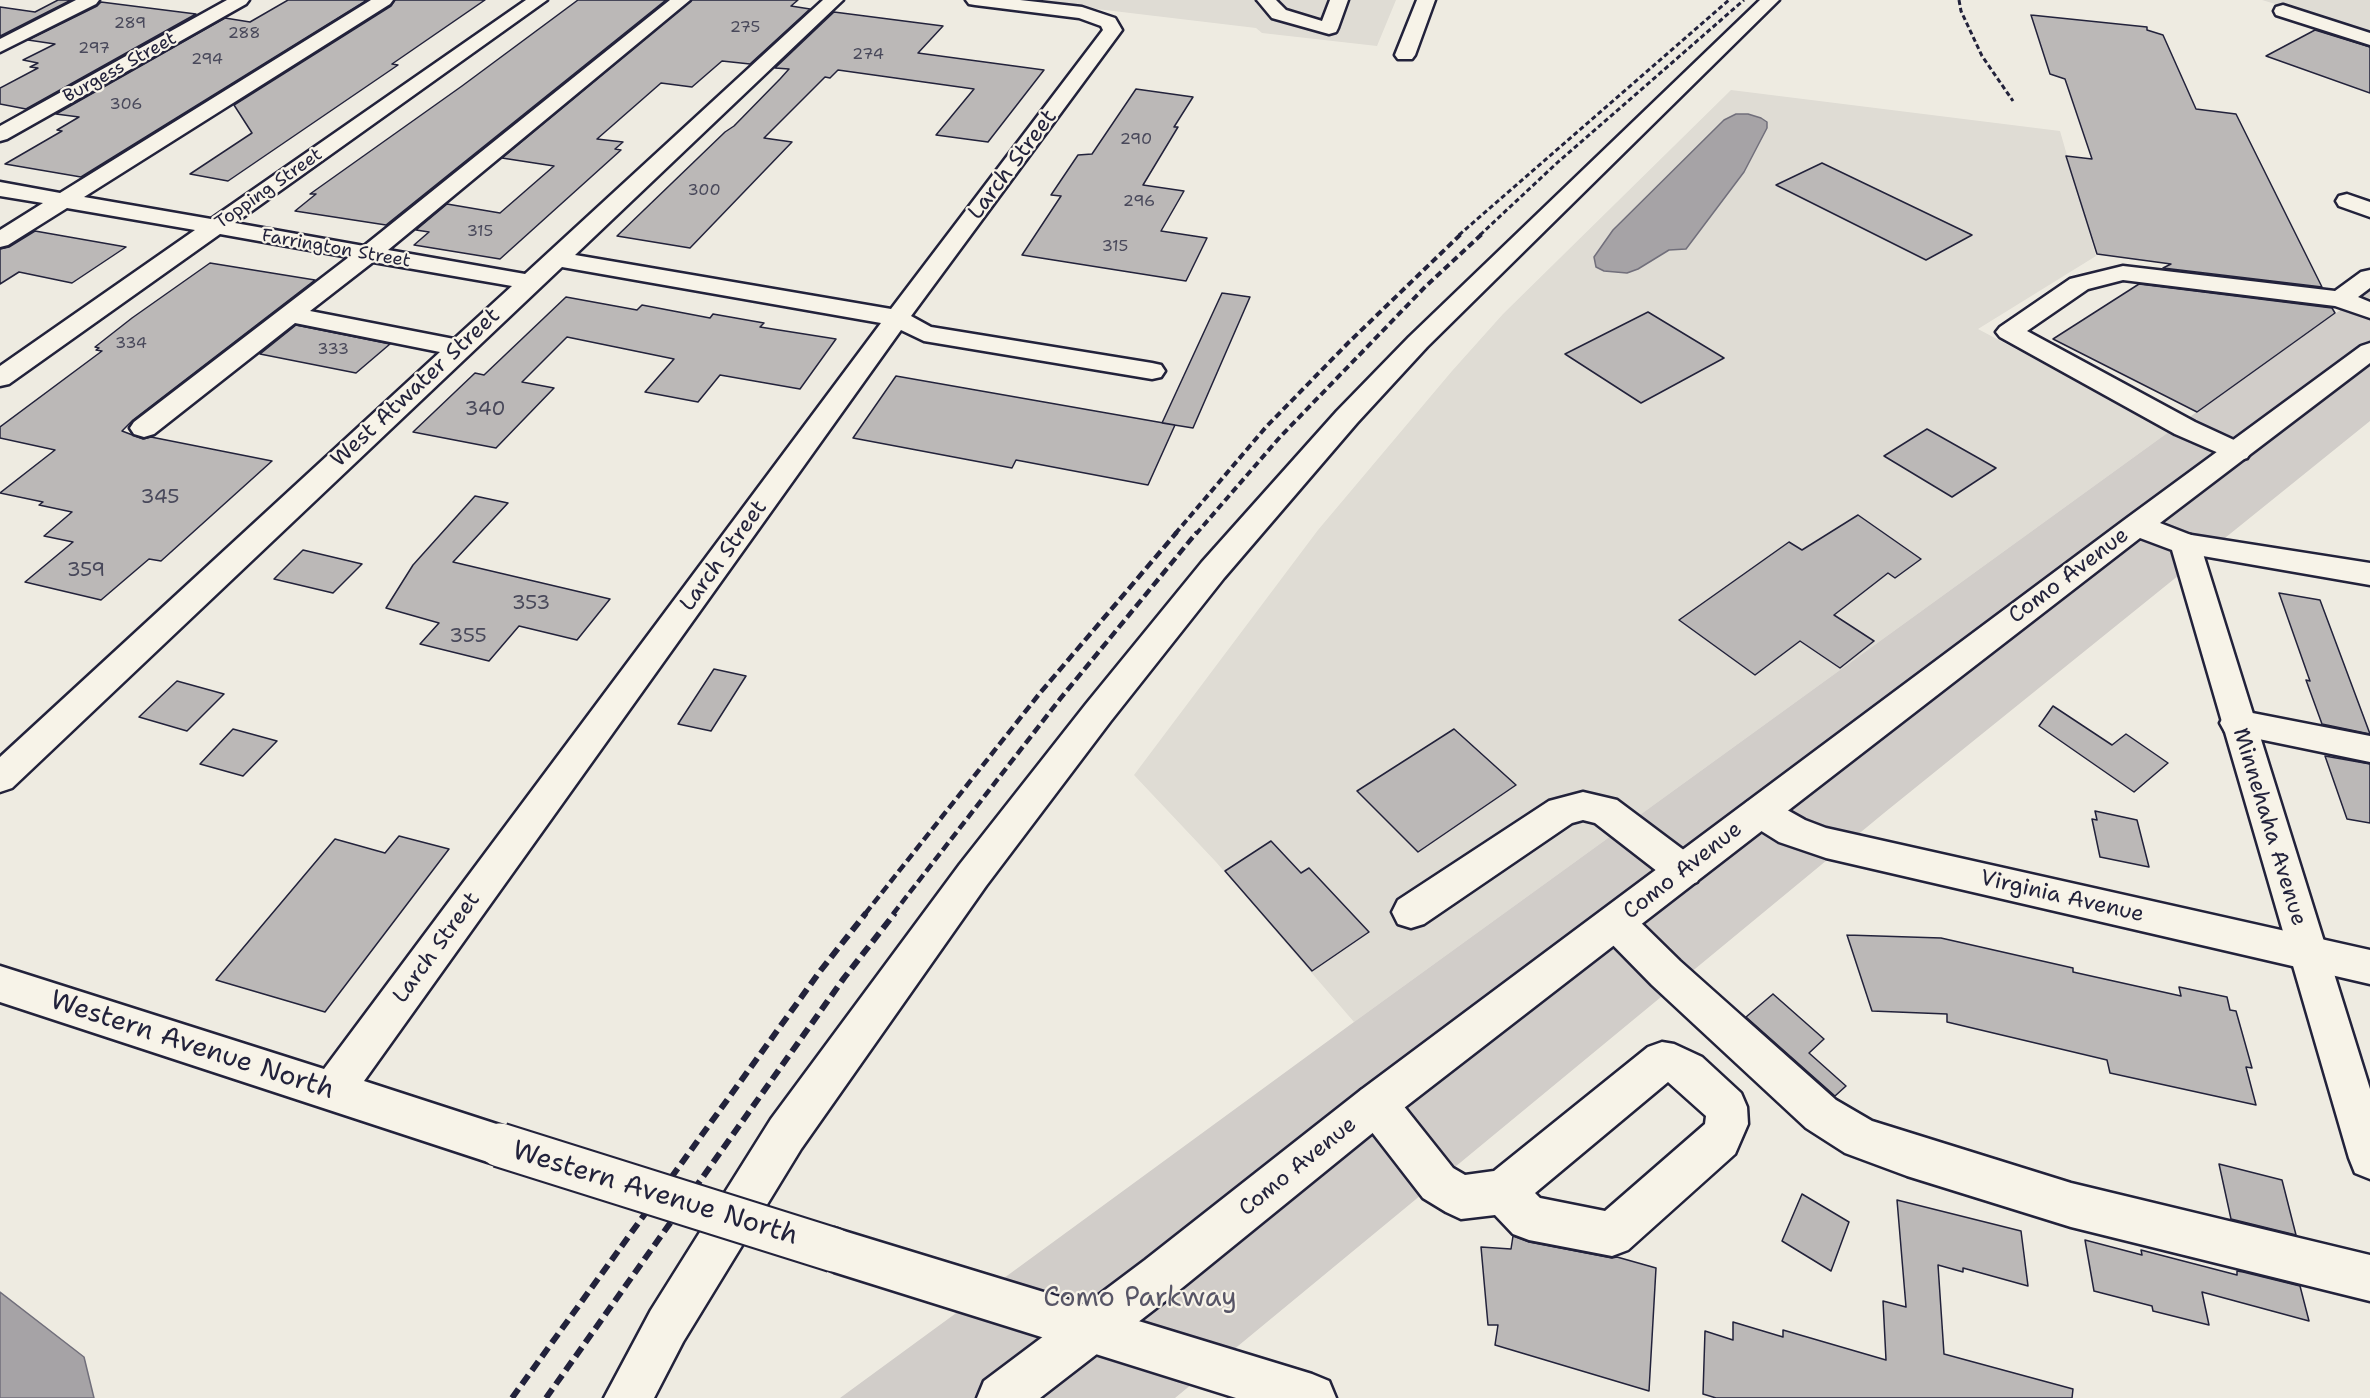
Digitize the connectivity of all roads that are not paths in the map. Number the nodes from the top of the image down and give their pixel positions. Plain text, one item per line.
1 (90, 0) edge
2 (240, 0) edge
3 (384, 0) edge
4 (538, 0) edge
5 (681, 0) edge
6 (834, 0) edge
7 (975, 0) edge
8 (1266, 0) edge
9 (1339, 0) edge
10 (1426, 0) edge
11 (1770, 0) edge
12 (2283, 11) dead end
13 (2369, 27) edge
14 (0, 46) edge
15 (1405, 55) dead end
16 (0, 135) edge
17 (0, 189) edge
18 (64, 200) junction
19 (2347, 201) dead end
20 (2370, 210) edge
21 (213, 228) junction
22 (0, 240) edge
23 (367, 255) junction
24 (555, 259) junction
25 (2370, 277) edge
26 (530, 282) junction
27 (2340, 299) junction
28 (2370, 311) edge
29 (290, 315) junction
30 (897, 318) junction
31 (459, 348) junction
32 (2370, 351) edge
33 (1152, 371) dead end
34 (0, 378) edge
35 (144, 428) dead end
36 (2237, 452) junction
37 (2137, 525) junction
38 (2185, 544) junction
39 (2370, 574) edge
40 (2237, 723) junction
41 (2370, 749) edge
42 (0, 778) edge
43 (1761, 812) junction
44 (1684, 871) junction
45 (1411, 912) dead end
46 (1616, 923) junction
47 (2308, 953) junction
48 (2370, 967) edge
49 (0, 984) edge
50 (332, 1092) junction
51 (1376, 1104) junction
52 (2370, 1158) edge
53 (1503, 1192) junction
54 (2370, 1278) edge
55 (1092, 1329) junction
56 (628, 1398) edge
57 (1001, 1398) edge
58 (1312, 1398) edge

1 - 14 street
2 - 16 street, Burgess Street
3 - 18 street
4 - 21 street, Topping Street
5 - 23 street
6 - 24 street, West Atwater Street
7 - 30 street, Larch Street
8 - 9 street
10 - 15 street
11 - 56 street
12 - 13 street
17 - 18 street, Farrington Street
18 - 21 street, Farrington Street
18 - 22 street
19 - 20 street
21 - 23 street, Farrington Street
21 - 34 street, Topping Street
23 - 26 street, Farrington Street
23 - 29 street
24 - 26 street, West Atwater Street
24 - 30 street
25 - 27 street
26 - 31 street, West Atwater Street
27 - 28 street
27 - 36 street
29 - 31 street
29 - 35 street
30 - 33 street
30 - 50 street, Larch Street
31 - 42 street, West Atwater Street
32 - 36 street, Como Avenue
36 - 37 street, Como Avenue
37 - 38 street
37 - 43 street, Como Avenue
38 - 39 street
38 - 40 street, Minnehaha Avenue
40 - 41 street
40 - 47 street, Minnehaha Avenue
43 - 44 street, Como Avenue
43 - 47 street, Virginia Avenue
44 - 45 street
44 - 46 street, Como Avenue
46 - 51 street, Como Avenue
46 - 54 street
47 - 48 street, Virginia Avenue
47 - 52 street, Minnehaha Avenue
49 - 50 street, Western Avenue North
50 - 55 street, Western Avenue North, bridge
51 - 53 street
51 - 55 street, Como Avenue
53 - 53 street
55 - 57 street, Como Avenue
55 - 58 street, Western Avenue North

